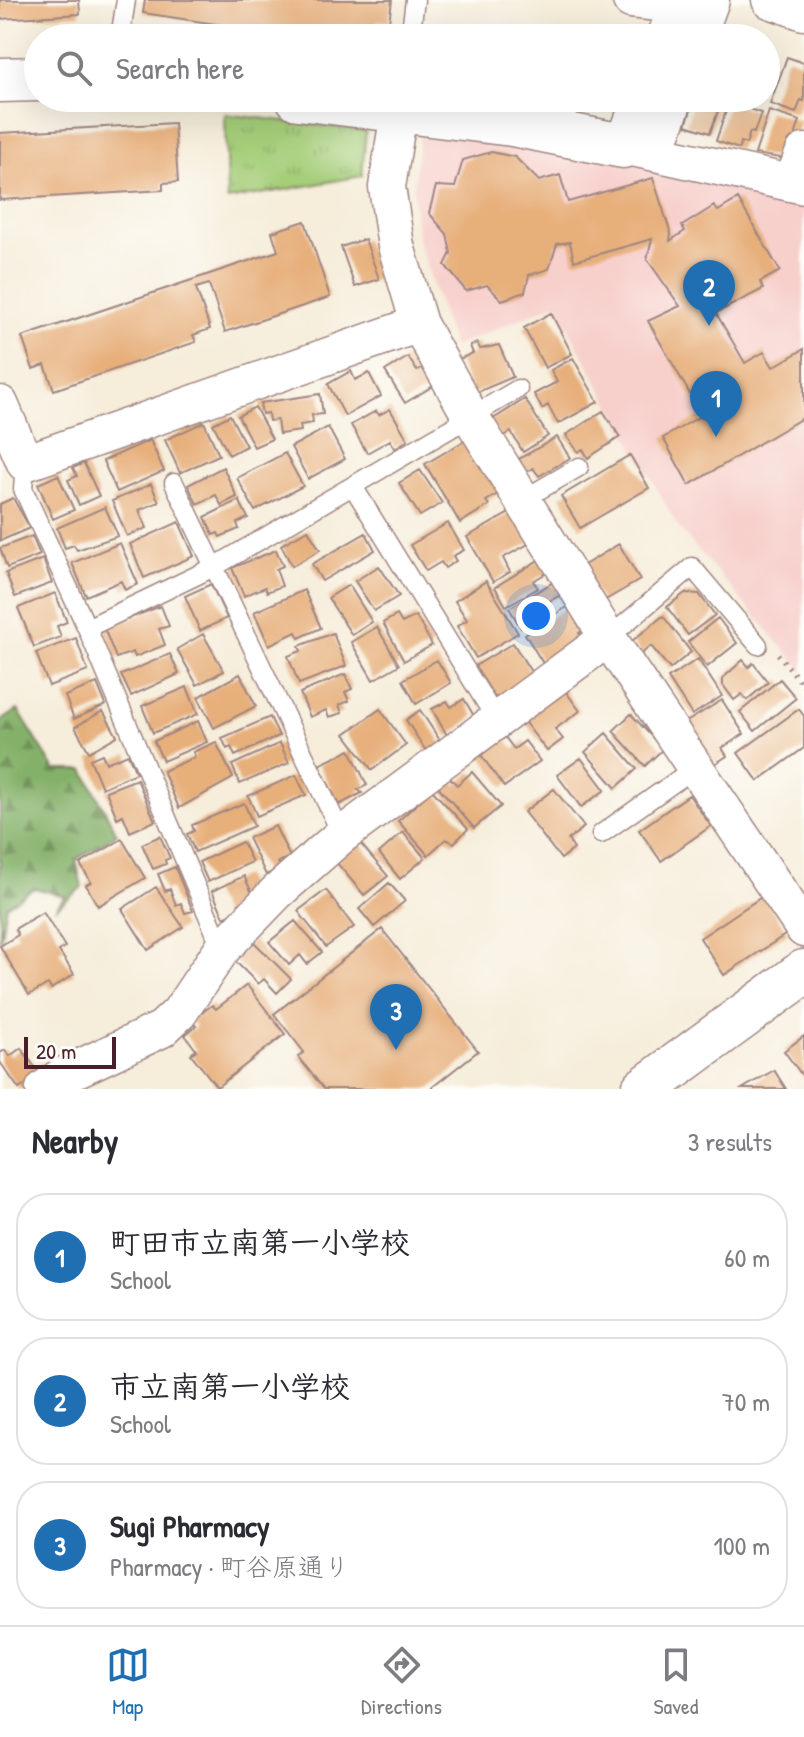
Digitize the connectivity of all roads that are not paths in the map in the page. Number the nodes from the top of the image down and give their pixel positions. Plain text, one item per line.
1 (126, 0) edge
2 (415, 0) edge
3 (631, 0) edge
4 (711, 0) edge
5 (770, 0) edge
6 (804, 12) edge
7 (122, 24) edge
8 (412, 24) edge
9 (670, 24) edge
10 (702, 24) edge
11 (24, 79) edge
12 (0, 80) edge
13 (399, 112) edge
14 (441, 112) edge
15 (640, 112) edge
16 (665, 112) edge
17 (639, 150) junction
18 (800, 174) edge
19 (419, 324) junction
20 (518, 389) dead end
21 (0, 404) edge
22 (471, 417) junction
23 (25, 463) junction
24 (579, 467) dead end
25 (174, 483) dead end
26 (354, 488) junction
27 (522, 500) junction
28 (214, 567) junction
29 (87, 628) junction
30 (608, 638) junction
31 (758, 645) dead end
32 (496, 719) junction
33 (696, 767) junction
34 (601, 834) dead end
35 (342, 835) junction
36 (804, 929) edge
37 (222, 949) junction
38 (804, 972) edge
39 (666, 1078) edge
40 (44, 1089) edge

1 - 7 lane
2 - 8 lane
3 - 9 street
4 - 10 street
5 - 6 street
11 - 12 street
13 - 19 street
14 - 17 street
15 - 17 street
16 - 17 street
17 - 18 street
19 - 22 street
19 - 23 street
20 - 22 lane
21 - 23 street
22 - 26 lane
22 - 27 street
23 - 29 lane
24 - 27 lane
25 - 28 lane
26 - 28 lane
26 - 32 lane
27 - 30 street
28 - 29 lane
28 - 35 lane
29 - 37 lane
30 - 31 lane
30 - 32 street
30 - 33 street
32 - 35 street
33 - 34 lane
33 - 36 street
35 - 37 street
37 - 40 street
38 - 39 street

